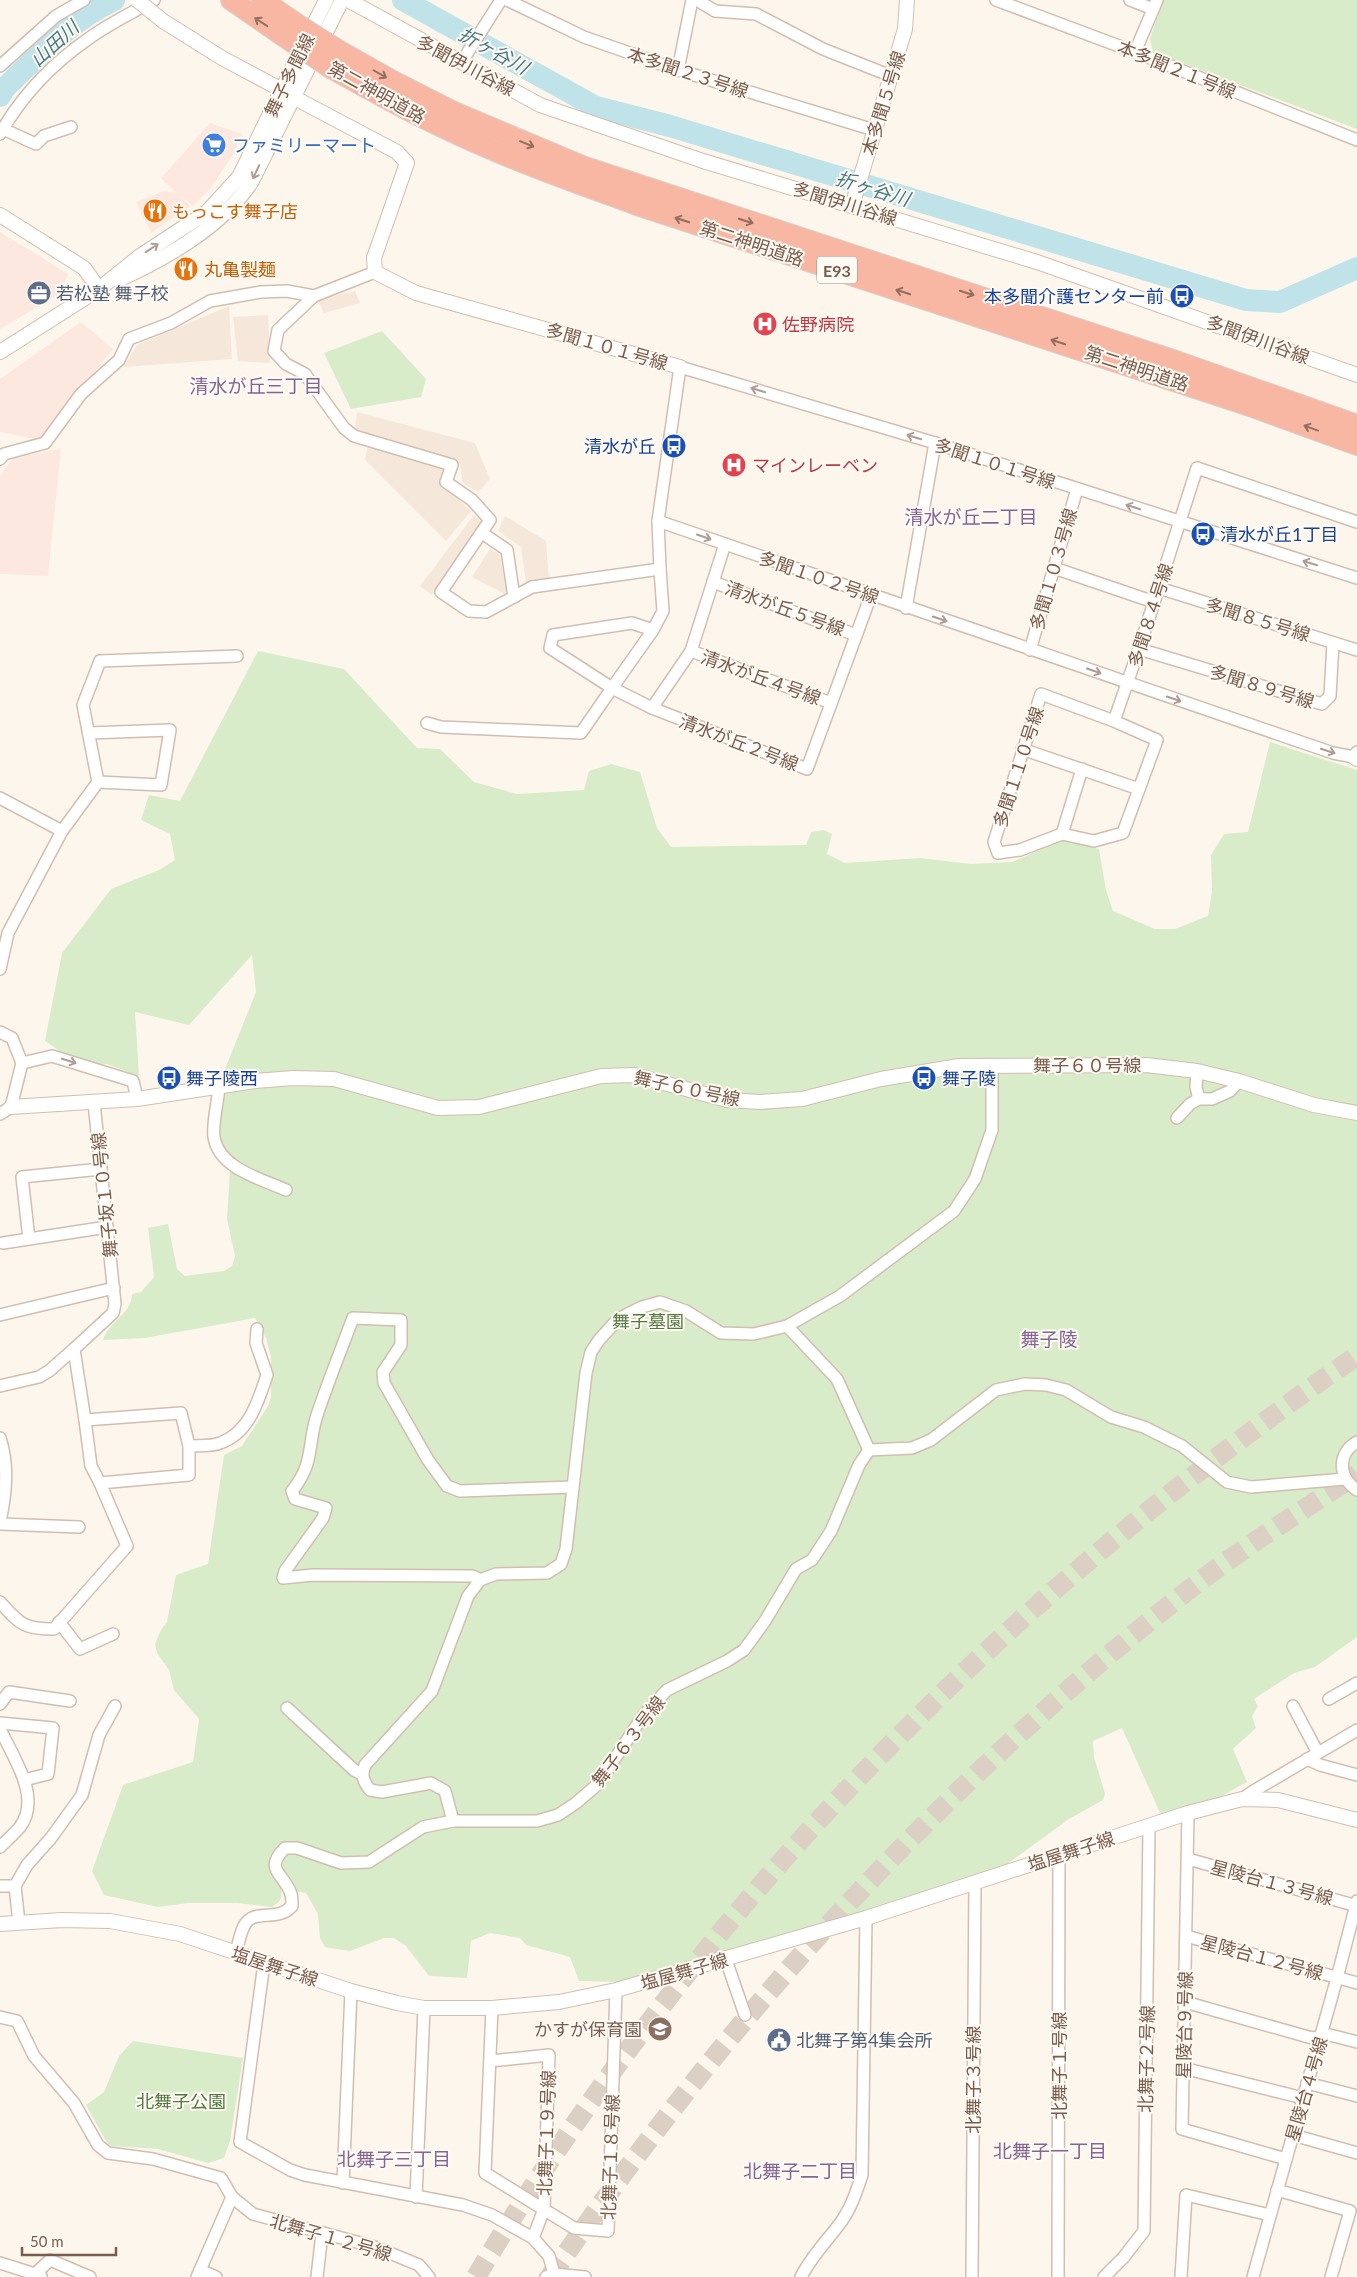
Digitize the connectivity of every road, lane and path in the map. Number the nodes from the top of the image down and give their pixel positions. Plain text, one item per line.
1 (84, 0) edge
2 (136, 0) edge
3 (154, 0) edge
4 (231, 0) edge
5 (262, 0) edge
6 (326, 0) edge
7 (342, 0) edge
8 (348, 0) edge
9 (502, 0) edge
10 (507, 0) edge
11 (692, 0) edge
12 (697, 0) edge
13 (907, 0) edge
14 (996, 0) edge
15 (1130, 0) edge
16 (1155, 4) edge
17 (296, 34) junction
18 (1135, 52) junction
19 (334, 58) junction
20 (461, 64) junction
21 (0, 66) edge
22 (678, 70) junction
23 (891, 76) junction
24 (288, 94) junction
25 (71, 127) dead end
26 (874, 130) junction
27 (2, 132) edge
28 (1357, 140) edge
29 (852, 206) junction
30 (0, 215) edge
31 (375, 272) junction
32 (99, 289) junction
33 (314, 296) junction
34 (0, 352) edge
35 (680, 367) junction
36 (1357, 375) edge
37 (1357, 425) edge
38 (935, 443) junction
39 (1357, 445) edge
40 (0, 459) edge
41 (1077, 489) junction
42 (658, 521) junction
43 (1179, 522) junction
44 (1357, 522) edge
45 (482, 532) junction
46 (725, 544) junction
47 (1054, 568) junction
48 (660, 569) junction
49 (1357, 578) edge
50 (713, 582) junction
51 (1160, 588) junction
52 (871, 595) junction
53 (514, 597) junction
54 (1154, 602) junction
55 (906, 608) junction
56 (653, 630) junction
57 (856, 635) junction
58 (1333, 643) junction
59 (1139, 649) junction
60 (1030, 650) junction
61 (1357, 650) edge
62 (691, 651) junction
63 (237, 656) dead end
64 (1128, 683) junction
65 (612, 688) junction
66 (831, 703) junction
67 (652, 708) junction
68 (1114, 721) junction
69 (427, 722) dead end
70 (88, 733) junction
71 (1022, 749) junction
72 (1356, 756) edge
73 (1082, 769) junction
74 (98, 782) junction
75 (1139, 789) junction
76 (0, 798) edge
77 (62, 831) junction
78 (1062, 834) junction
79 (0, 969) edge
80 (0, 1032) edge
81 (22, 1063) junction
82 (992, 1065) junction
83 (1197, 1071) junction
84 (1238, 1081) junction
85 (219, 1087) junction
86 (137, 1099) junction
87 (1199, 1099) junction
88 (94, 1103) junction
89 (6, 1110) edge
90 (1357, 1113) edge
91 (1177, 1118) dead end
92 (101, 1169) junction
93 (286, 1190) dead end
94 (107, 1227) junction
95 (29, 1239) junction
96 (3, 1243) dead end
97 (114, 1288) junction
98 (0, 1315) edge
99 (787, 1326) junction
100 (257, 1329) dead end
101 (74, 1349) junction
102 (0, 1386) edge
103 (86, 1420) junction
104 (0, 1438) edge
105 (1357, 1442) edge
106 (189, 1446) junction
107 (869, 1450) junction
108 (3, 1455) edge
109 (1345, 1479) junction
110 (100, 1483) junction
111 (573, 1487) junction
112 (1357, 1490) edge
113 (0, 1523) edge
114 (79, 1527) dead end
115 (480, 1580) junction
116 (0, 1602) edge
117 (59, 1622) junction
118 (113, 1634) dead end
119 (1357, 1683) edge
120 (1328, 1699) dead end
121 (70, 1701) dead end
122 (0, 1704) edge
123 (115, 1706) dead end
124 (1293, 1706) dead end
125 (287, 1708) dead end
126 (0, 1723) edge
127 (0, 1729) edge
128 (1357, 1730) edge
129 (1318, 1753) junction
130 (1307, 1759) junction
131 (362, 1774) junction
132 (1357, 1775) edge
133 (24, 1780) junction
134 (1242, 1799) junction
135 (1188, 1813) junction
136 (1357, 1820) edge
137 (453, 1821) junction
138 (1149, 1826) junction
139 (0, 1847) edge
140 (1060, 1855) junction
141 (1188, 1859) junction
142 (975, 1883) junction
143 (0, 1886) edge
144 (15, 1886) junction
145 (1357, 1904) edge
146 (866, 1918) junction
147 (19, 1922) junction
148 (0, 1924) edge
149 (1186, 1936) junction
150 (236, 1953) junction
151 (726, 1960) junction
152 (264, 1963) junction
153 (1337, 1978) junction
154 (1357, 1983) edge
155 (616, 1990) junction
156 (351, 1991) junction
157 (1185, 2002) junction
158 (424, 2008) junction
159 (492, 2008) junction
160 (745, 2015) dead end
161 (0, 2017) edge
162 (1320, 2036) junction
163 (1357, 2042) edge
164 (490, 2061) junction
165 (1183, 2068) junction
166 (1308, 2083) junction
167 (1357, 2096) edge
168 (1304, 2098) junction
169 (1294, 2135) junction
170 (1357, 2153) edge
171 (1286, 2158) junction
172 (343, 2183) junction
173 (1277, 2190) junction
174 (416, 2197) junction
175 (232, 2198) junction
176 (544, 2209) junction
177 (1353, 2212) edge
178 (1270, 2215) junction
179 (322, 2233) junction
180 (533, 2238) junction
181 (0, 2263) edge
182 (198, 2273) edge
183 (40, 2275) edge
184 (550, 2275) edge
185 (90, 2277) edge
186 (216, 2277) edge
187 (317, 2277) edge
188 (429, 2277) edge
189 (585, 2277) edge
190 (801, 2277) edge
191 (972, 2277) edge
192 (1058, 2277) edge
193 (1104, 2277) edge
194 (1181, 2277) edge
195 (1253, 2277) edge
196 (1331, 2277) edge

1 - 21 street
2 - 24 street, bridge
3 - 27 street
17 -> 4 highway, 第二神明道路 / E93
5 - 17 highway, 第二神明道路 / E93
6 - 24 street, 舞子多聞線
7 - 24 street, 舞子多聞線
8 - 20 street, 多聞伊川谷線
9 - 20 street
10 - 22 street, 本多聞２３号線
11 - 22 street
12 - 23 street
13 - 23 street, 本多聞５号線
14 - 18 street, 本多聞２１号線
15 - 16 street
16 - 18 street
17 - 19 highway, 第二神明道路 / E93, bridge
18 - 28 street, 本多聞２１号線
19 -> 37 highway, 第二神明道路 / E93
39 -> 19 highway, 第二神明道路 / E93
20 - 29 street, 多聞伊川谷線
22 - 26 street, 本多聞２３号線
23 - 26 street, 本多聞５号線
24 - 31 street
24 - 32 street, 舞子多聞線
25 - 27 street
26 - 29 street, 本多聞５号線
29 - 36 street, 多聞伊川谷線
30 - 32 street
31 - 33 street
31 - 35 street, 多聞１０１号線
32 - 34 street, 舞子多聞線
33 - 40 street
33 - 45 street
38 -> 35 street, 多聞１０１号線
35 - 42 street
38 - 41 street, 多聞１０１号線
38 - 55 street
43 -> 41 street, 多聞１０１号線
41 - 47 street, 多聞１０３号線
42 -> 46 street, 多聞１０２号線
42 - 48 street
43 - 44 street, 多聞８４号線
49 -> 43 street
43 - 51 street, 多聞８４号線
45 - 53 street
45 - 53 street
46 - 50 street
46 - 52 street, 多聞１０２号線
47 - 54 street
47 - 60 street, 多聞１０３号線
48 - 53 street
48 - 56 street
50 - 57 street, 清水が丘５号線
50 - 62 street
51 - 54 street, 多聞８４号線
51 - 58 street, 多聞８５号線
52 - 55 street, 多聞１０２号線
52 - 57 street, 清水が丘２号線
54 - 59 street, 多聞８４号線
55 -> 60 street, 多聞１０２号線
56 - 65 street
56 - 65 street, 清水が丘２号線
57 - 66 street, 清水が丘２号線
58 - 59 street, 多聞８９号線
58 - 61 street, 多聞８５号線
59 - 64 street, 多聞８４号線
60 -> 64 street, 多聞１０２号線
62 - 66 street, 清水が丘４号線
62 - 67 street
63 - 70 street
64 - 68 street
64 -> 72 street, 多聞８４号線
65 - 67 street, 清水が丘２号線
65 - 69 street
66 - 67 street, 清水が丘２号線
68 - 71 street, 多聞１１０号線
68 - 75 street
70 - 74 street
70 - 74 street
71 - 73 street
71 - 78 street, 多聞１１０号線
73 - 75 street
73 - 78 street
74 - 77 street
75 - 78 street
76 - 77 street
77 - 79 street
80 - 81 street
81 -> 86 street
81 - 89 street, 舞子６０号線
82 - 83 street, 舞子６０号線
82 - 85 street, 舞子６０号線
82 - 99 street
83 - 84 street, 舞子６０号線
83 - 87 street
84 - 87 street
84 - 90 street, 舞子６０号線
85 - 86 street, 舞子６０号線
85 - 93 street
86 - 88 street, 舞子６０号線
87 - 91 street
88 - 89 street, 舞子６０号線
88 - 92 street, 舞子坂１０号線
92 - 94 street, 舞子坂１０号線
92 - 95 street
94 - 95 street
94 - 97 street, 舞子坂１０号線
95 - 96 street
97 - 98 street
97 - 101 street, 舞子坂１０号線
99 - 107 street
99 - 111 street
100 - 106 street
101 - 102 street, 舞子坂１０号線
101 - 103 street
103 - 106 street
103 - 110 street
104 - 108 street
105 - 109 street
106 - 110 street
107 - 109 street
107 - 137 street, 舞子６３号線
108 - 113 street
109 - 112 street
110 - 117 street
111 - 115 street
111 - 115 street
113 - 114 street
115 - 131 street
116 - 117 street
117 - 118 street
119 - 120 street
121 - 122 street
123 - 144 street
124 - 129 street
125 - 131 street
126 - 133 street
127 - 133 street
128 - 129 street
129 - 130 street
130 - 132 street
130 - 134 street
131 - 137 street
133 - 139 street
134 - 135 street, 塩屋舞子線
134 - 136 street, 塩屋舞子線
135 - 138 street, 塩屋舞子線
135 - 141 street, 星陵台９号線
137 - 150 street, 舞子６３号線
138 - 140 street, 塩屋舞子線
138 - 193 street, 北舞子２号線
140 - 142 street, 塩屋舞子線
140 - 192 street, 北舞子１号線
141 - 145 street, 星陵台１３号線
141 - 149 street, 星陵台９号線
142 - 146 street, 塩屋舞子線
142 - 191 street, 北舞子３号線
143 - 144 street
144 - 147 street
145 - 153 street, 星陵台４号線
146 - 151 street, 塩屋舞子線
146 - 190 street
147 - 148 street, 塩屋舞子線
147 - 150 street, 塩屋舞子線
149 - 153 street, 星陵台１２号線
149 - 157 street, 星陵台９号線
150 - 152 street, 塩屋舞子線
151 - 155 street, 塩屋舞子線
151 - 160 street
152 - 156 street, 塩屋舞子線
152 - 172 street
153 - 154 street, 星陵台１２号線
153 - 162 street, 星陵台４号線
155 - 159 street, 塩屋舞子線
155 - 176 street, 北舞子１８号線
156 - 158 street, 塩屋舞子線
156 - 172 street
157 - 162 street
157 - 165 street, 星陵台９号線
158 - 159 street, 塩屋舞子線
158 - 174 street
159 - 164 street, 北舞子１８号線
161 - 175 street
162 - 163 street
162 - 166 street, 星陵台４号線
164 - 176 street, 北舞子１８号線
164 - 176 street, 北舞子１９号線
165 - 168 street
165 - 171 street, 星陵台９号線
166 - 167 street
166 - 168 street, 星陵台４号線
168 - 169 street, 星陵台４号線
169 - 170 street
169 - 171 street, 星陵台４号線
171 - 173 street, 星陵台４号線
172 - 174 street
173 - 177 street
173 - 178 street, 星陵台４号線
174 - 180 street
175 - 179 street, 北舞子１２号線
175 - 182 street
176 - 180 street
177 - 196 street
178 - 194 street
178 - 195 street, 星陵台４号線
179 - 187 street
179 - 188 street, 北舞子１２号線
180 - 184 street
181 - 183 street
182 - 186 street
183 - 185 street
184 - 189 street

